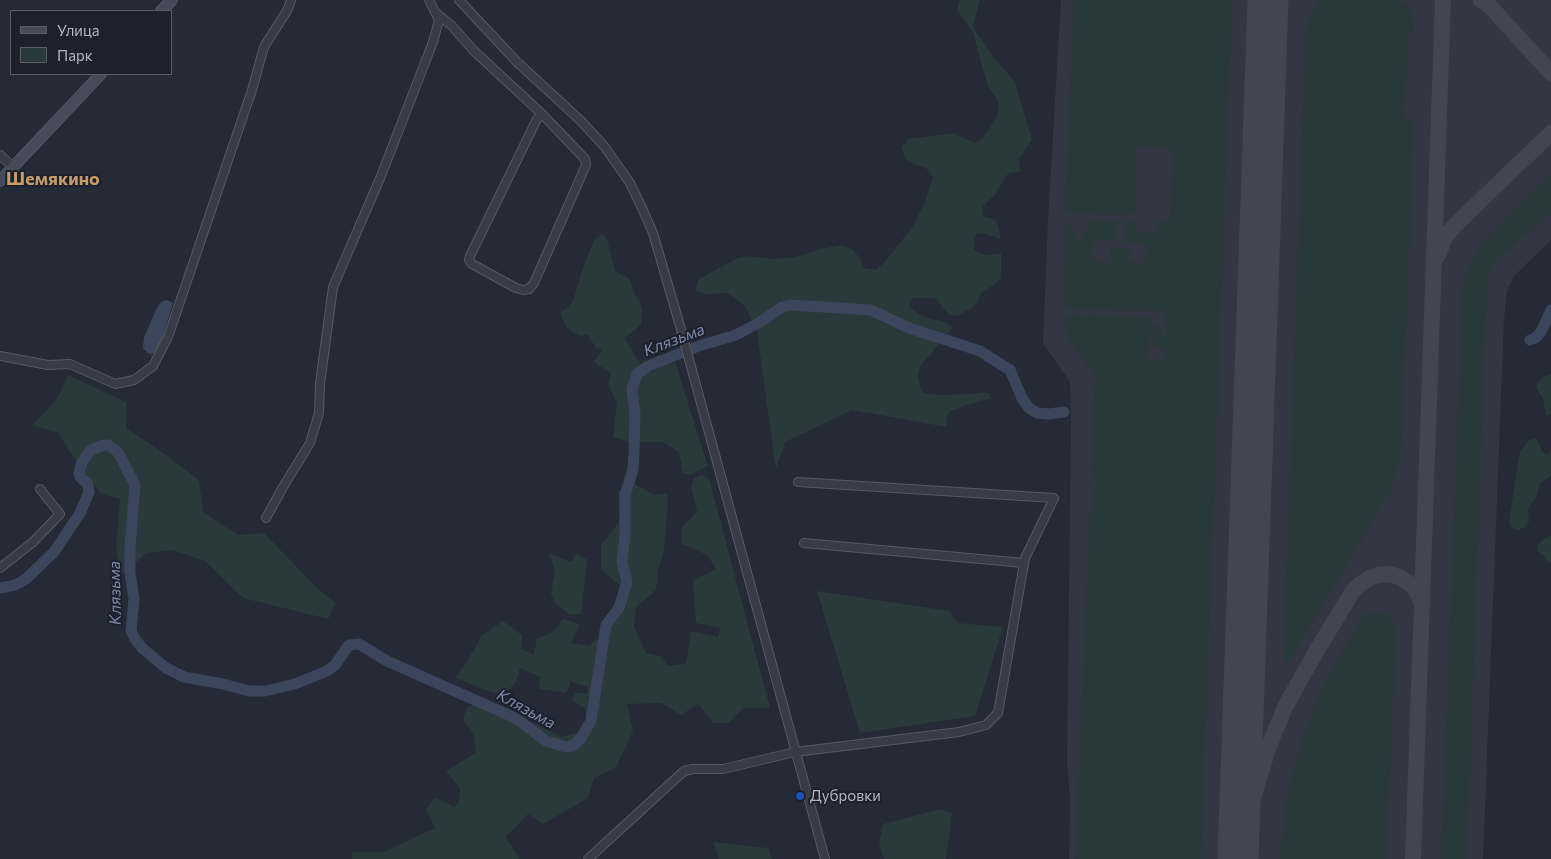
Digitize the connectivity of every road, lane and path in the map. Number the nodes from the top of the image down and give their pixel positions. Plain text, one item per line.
1 (172, 0) edge
2 (291, 0) edge
3 (429, 0) edge
4 (459, 0) edge
5 (162, 10) edge
6 (435, 12) junction
7 (100, 75) edge
8 (542, 114) junction
9 (0, 155) edge
10 (13, 167) junction
11 (0, 181) edge
12 (0, 356) edge
13 (798, 482) dead end
14 (40, 489) dead end
15 (266, 518) dead end
16 (804, 543) dead end
17 (1024, 563) junction
18 (0, 568) edge
19 (795, 752) junction
20 (588, 859) edge
21 (825, 859) edge

1 - 5 street
2 - 12 street
3 - 6 street
4 - 19 street
6 - 8 street
6 - 15 street
7 - 10 street
8 - 8 street
9 - 10 street
10 - 11 street
13 - 17 street
14 - 18 street
16 - 17 street
17 - 19 street
19 - 20 street
19 - 21 street

